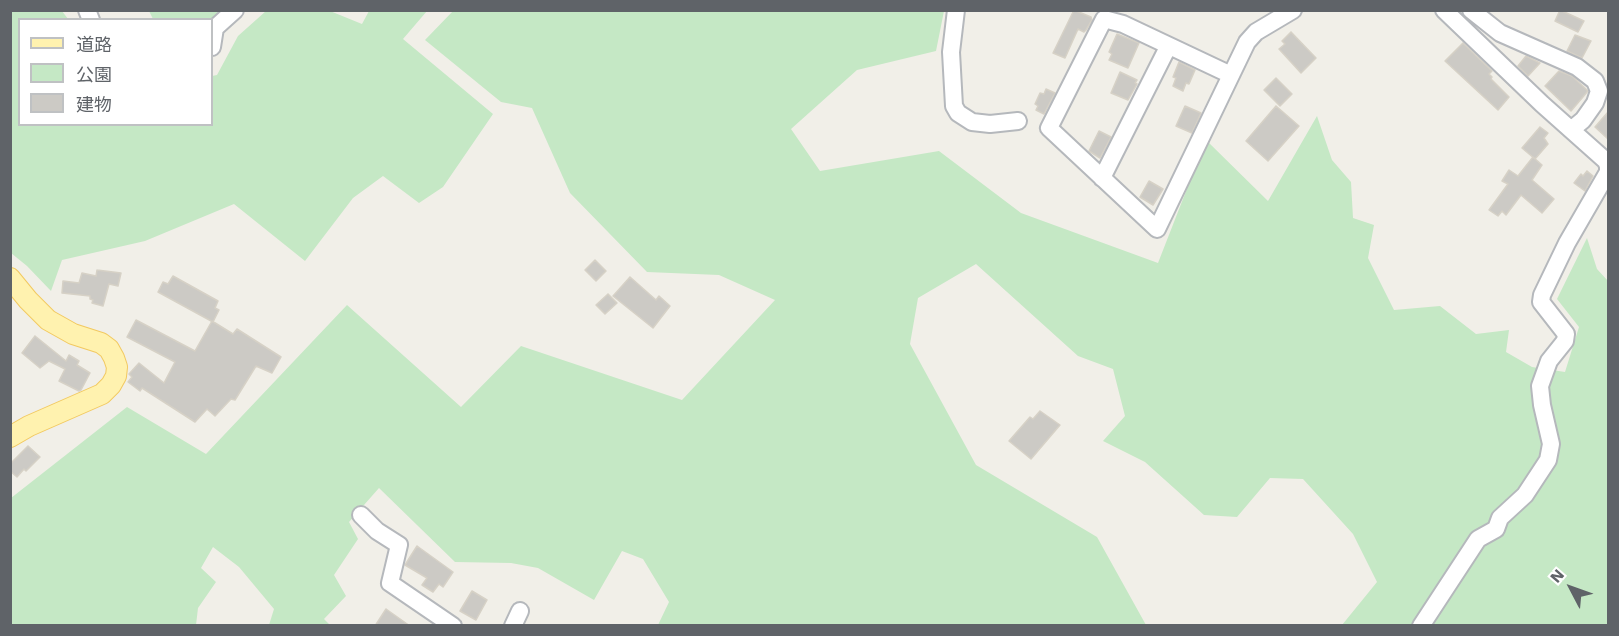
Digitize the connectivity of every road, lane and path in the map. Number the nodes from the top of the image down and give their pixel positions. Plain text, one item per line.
1 (236, 10) edge
2 (956, 10) edge
3 (1293, 10) edge
4 (1444, 10) edge
5 (1471, 10) edge
6 (213, 41) edge
7 (1168, 46) junction
8 (1231, 75) junction
9 (1018, 121) dead end
10 (1571, 130) junction
11 (1102, 178) junction
12 (10, 278) edge
13 (10, 437) edge
14 (361, 515) dead end
15 (453, 626) edge
16 (1421, 626) edge

1 - 6 street
2 - 9 street
3 - 8 street
4 - 10 street
5 - 10 street
7 - 8 street
7 - 11 street
7 - 11 street
8 - 11 street
10 - 16 street
12 - 13 main road
14 - 15 street

